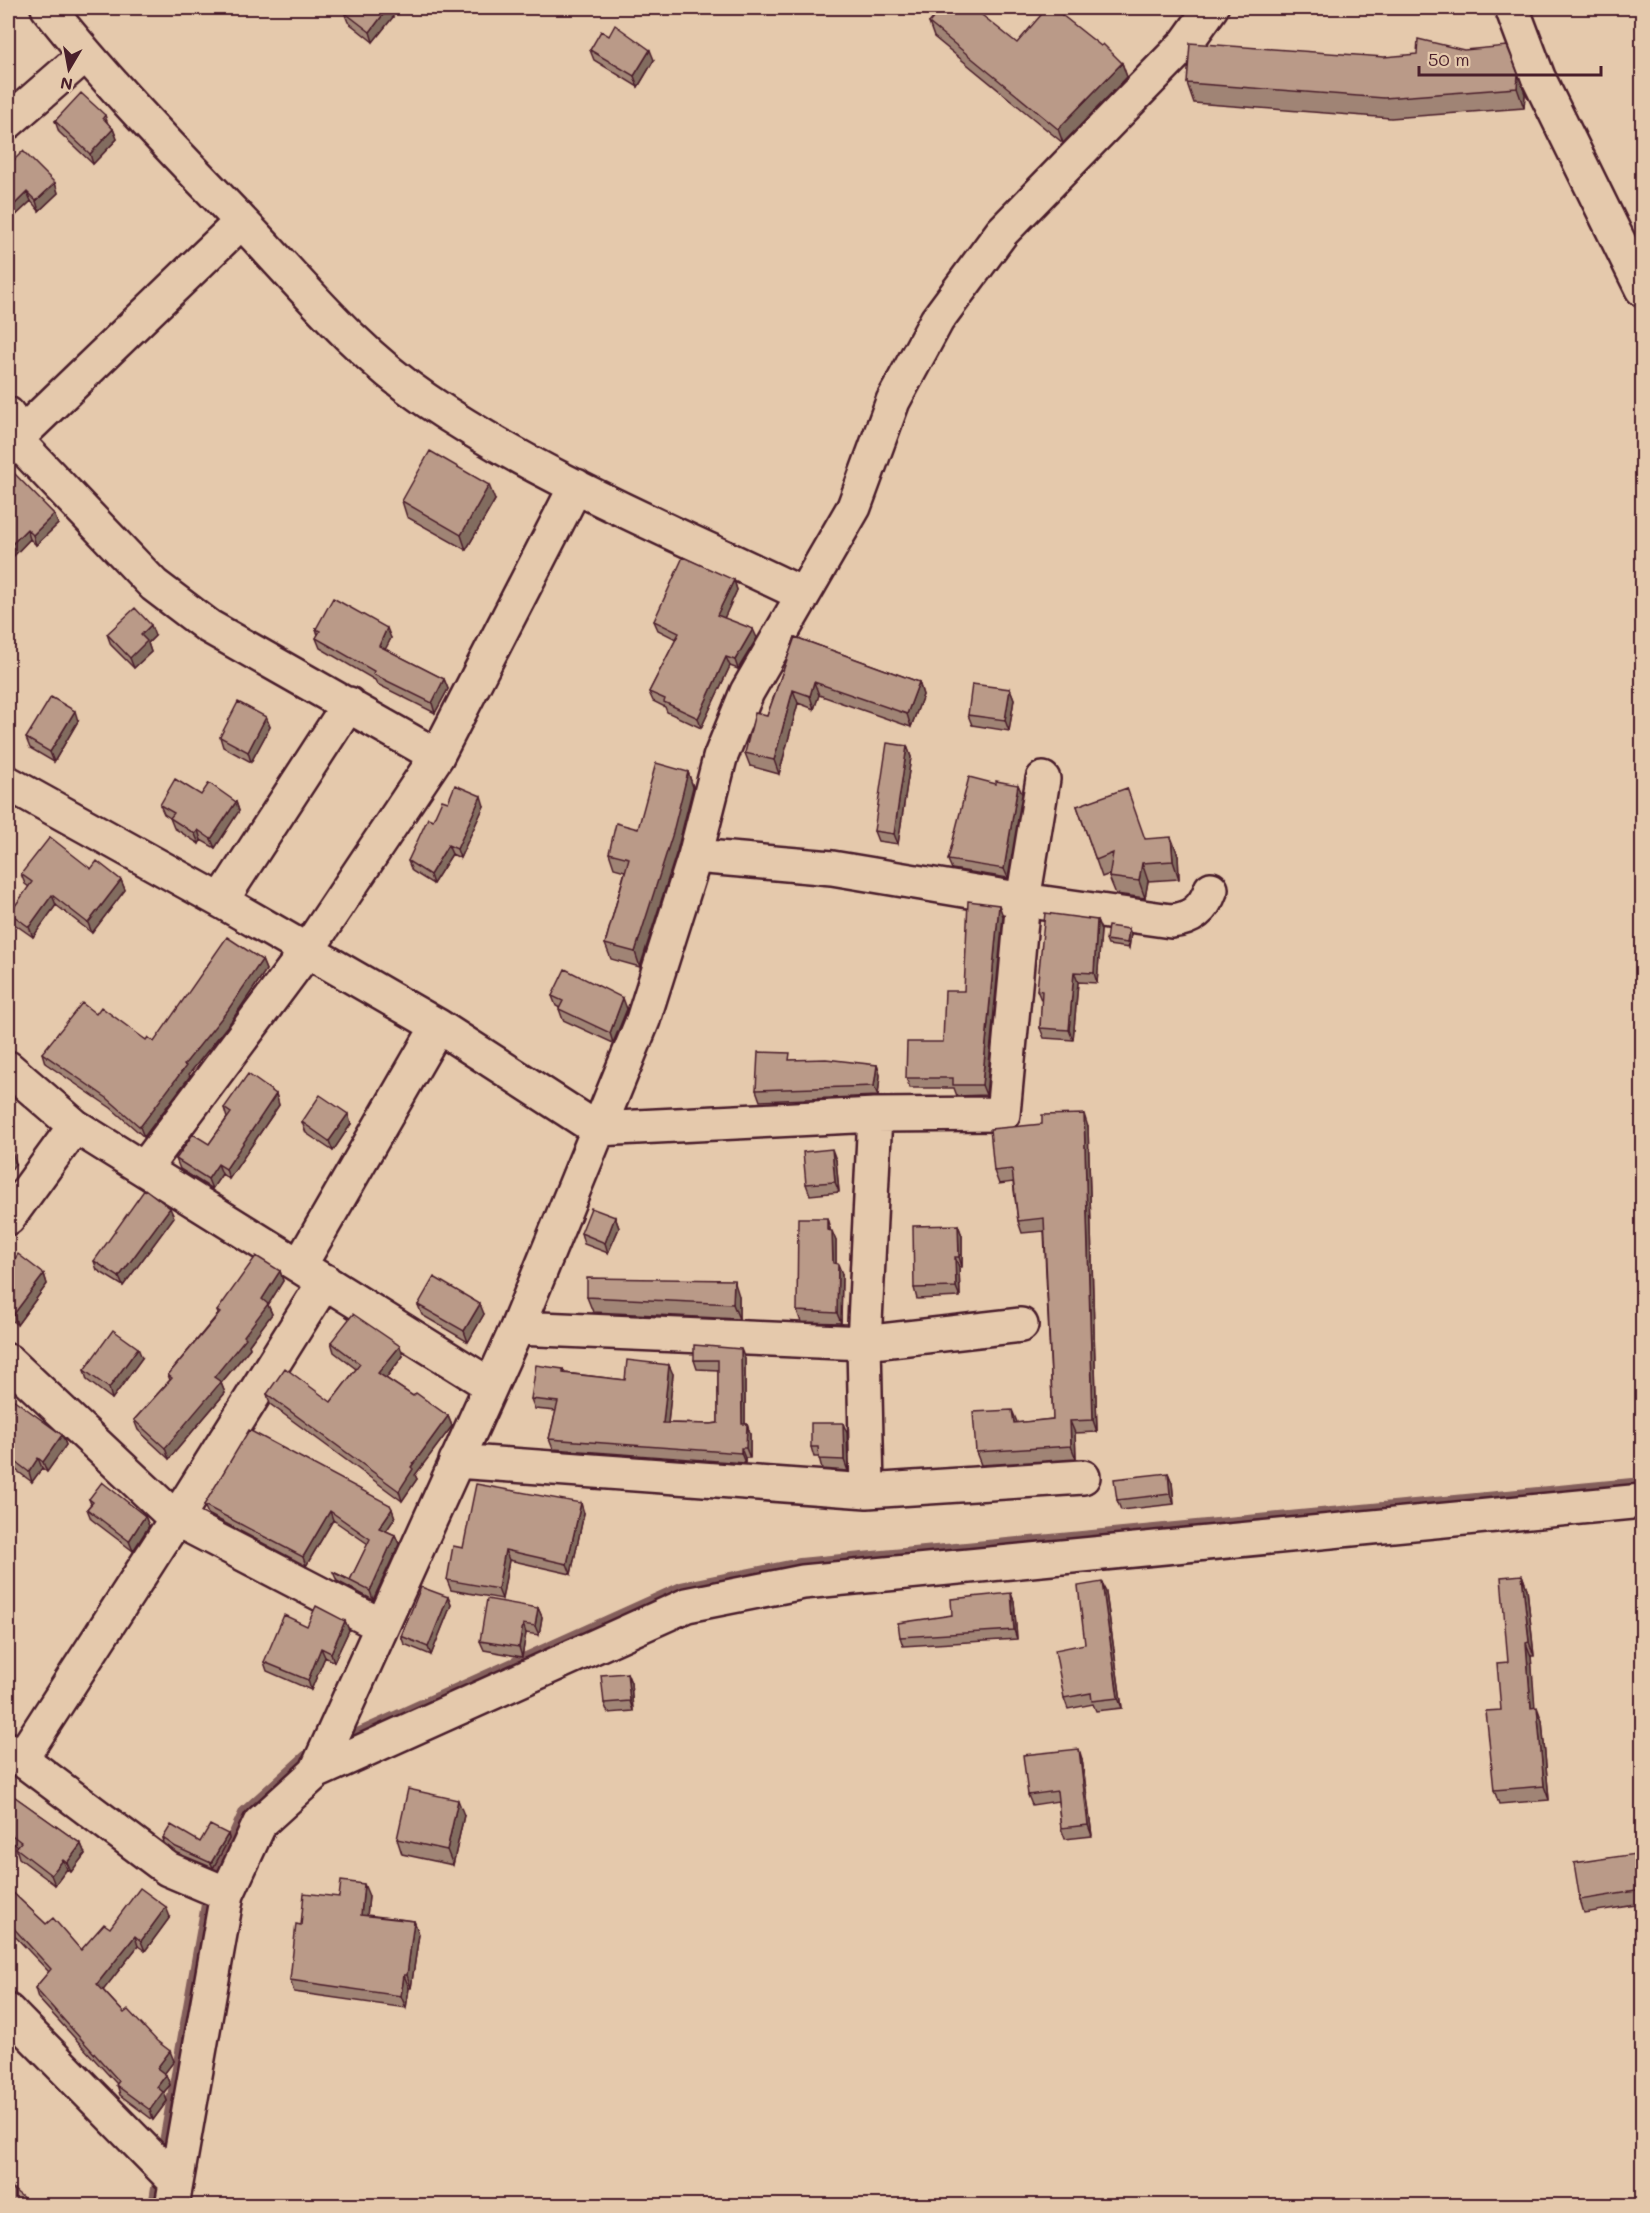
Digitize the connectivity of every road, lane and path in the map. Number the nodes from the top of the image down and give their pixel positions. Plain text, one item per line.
1 (48, 8) edge
2 (1211, 8) edge
3 (1512, 8) edge
4 (85, 55) junction
5 (8, 122) edge
6 (241, 222) junction
7 (1642, 289) edge
8 (10, 434) edge
9 (576, 486) junction
10 (802, 594) junction
11 (349, 704) junction
12 (437, 756) junction
13 (1043, 779) dead end
14 (8, 783) edge
15 (695, 856) junction
16 (1211, 889) dead end
17 (1023, 900) junction
18 (221, 901) junction
19 (306, 952) junction
20 (438, 1026) junction
21 (8, 1068) edge
22 (875, 1115) junction
23 (75, 1126) junction
24 (597, 1129) junction
25 (144, 1169) junction
26 (8, 1218) edge
27 (313, 1273) junction
28 (1020, 1325) dead end
29 (517, 1328) junction
30 (864, 1343) junction
31 (8, 1361) edge
32 (490, 1385) junction
33 (456, 1461) junction
34 (1083, 1477) dead end
35 (867, 1491) junction
36 (1642, 1501) edge
37 (176, 1519) junction
38 (382, 1626) junction
39 (14, 1754) edge
40 (316, 1772) junction
41 (227, 1894) junction
42 (8, 2011) edge
43 (174, 2194) edge

1 - 4 street
2 - 10 street
3 - 7 street
4 - 5 street
4 - 6 street
6 - 8 street
6 - 9 street
8 - 11 street
9 - 10 street
9 - 12 street
10 - 15 street
11 - 12 street
11 - 18 street
12 - 19 street
13 - 17 street
14 - 18 street
15 - 17 street
15 - 24 street
16 - 17 street
17 - 22 street
18 - 19 street
19 - 20 street
19 - 25 street
20 - 24 street
20 - 27 street
21 - 23 street
22 - 24 street
22 - 30 street
23 - 25 street
23 - 26 street
24 - 29 street
25 - 27 street
27 - 32 street
27 - 37 street
28 - 30 street
29 - 30 street
29 - 32 street
30 - 35 street
31 - 37 street
32 - 33 street
33 - 35 street
33 - 38 street
34 - 35 street
36 - 40 street
37 - 38 street
37 - 39 street
38 - 40 street
39 - 41 street
40 - 41 street
41 - 43 street
42 - 43 street

